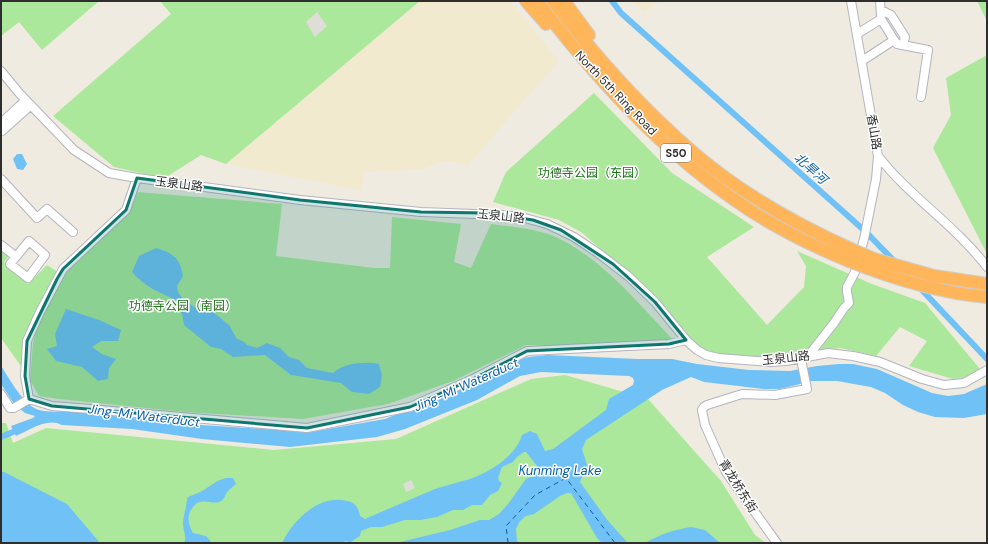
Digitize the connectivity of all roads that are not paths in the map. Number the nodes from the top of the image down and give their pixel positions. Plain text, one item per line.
1 (526, 1) edge
2 (537, 1) edge
3 (553, 1) edge
4 (564, 1) edge
5 (851, 1) edge
6 (881, 5) edge
7 (881, 20) junction
8 (857, 34) junction
9 (894, 40) junction
10 (903, 45) junction
11 (862, 61) junction
12 (1, 71) edge
13 (613, 92) junction
14 (629, 92) junction
15 (921, 97) dead end
16 (29, 102) junction
17 (1, 130) edge
18 (878, 156) junction
19 (137, 178) junction
20 (1, 179) edge
21 (73, 232) dead end
22 (1, 245) edge
23 (16, 256) junction
24 (851, 256) junction
25 (987, 267) edge
26 (987, 284) edge
27 (987, 298) edge
28 (686, 340) junction
29 (805, 357) junction
30 (985, 372) edge
31 (1, 394) edge
32 (29, 399) junction
33 (777, 543) edge

1 - 13 highway
2 - 13 highway, North 5th Ring Road / S50
3 - 14 highway, North 5th Ring Road / S50
4 - 14 highway
5 - 8 street, 香山路
6 - 7 street
6 - 10 street
7 - 8 street
7 - 9 street
8 - 11 street, 香山路
9 - 10 street
9 - 11 street
10 - 15 street
11 - 18 street, 香山路
12 - 16 street, 玉泉山路
13 - 24 highway, North 5th Ring Road / S50
14 - 24 highway, North 5th Ring Road / S50
16 - 17 street
16 - 19 street, 玉泉山路
18 - 25 street, 香山路
18 - 29 street
19 - 28 street, 玉泉山路
19 - 32 street
20 - 21 street
22 - 23 street
23 - 23 street
24 - 26 highway, North 5th Ring Road / S50, bridge
24 - 27 highway, North 5th Ring Road / S50, bridge
28 - 29 street, 玉泉山路
28 - 32 street
29 - 30 street, 玉泉山路
29 - 33 street, 青龙桥东街
31 - 32 street

